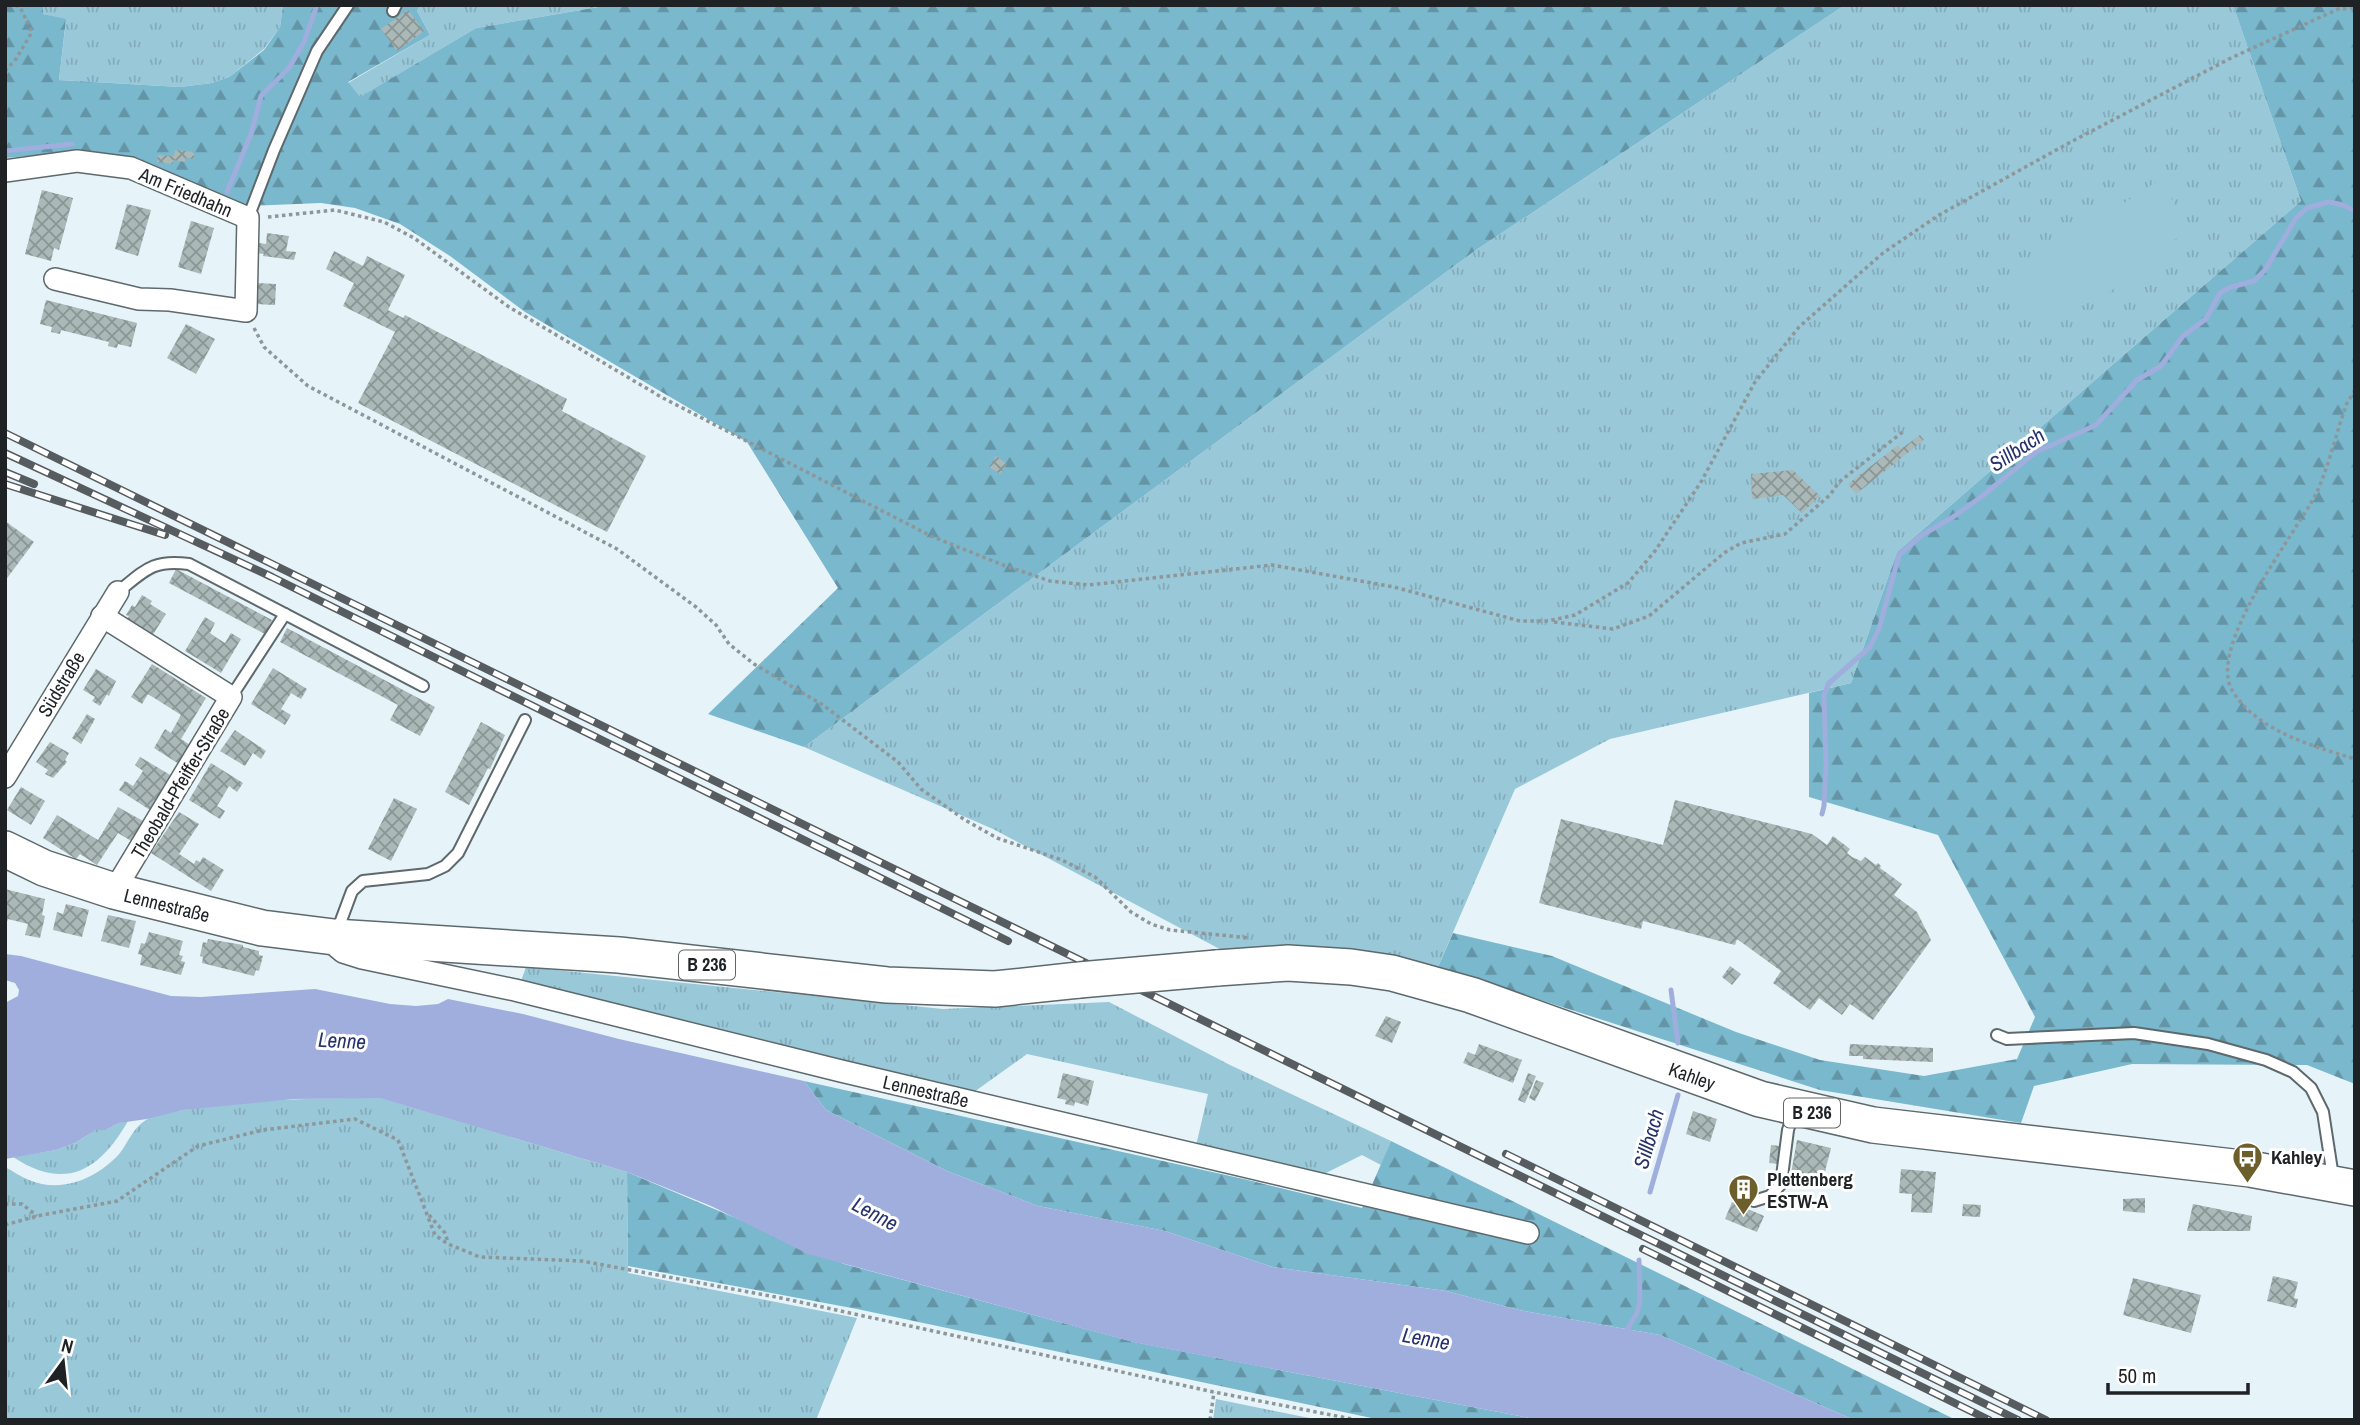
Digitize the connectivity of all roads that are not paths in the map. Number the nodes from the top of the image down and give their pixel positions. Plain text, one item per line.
1 (348, 5) edge
2 (5, 171) edge
3 (248, 218) junction
4 (55, 279) dead end
5 (118, 592) joint
6 (285, 614) junction
7 (102, 616) junction
8 (422, 686) dead end
9 (231, 697) junction
10 (525, 720) dead end
11 (5, 777) edge
12 (5, 849) edge
13 (114, 891) junction
14 (334, 937) junction
15 (1217, 968) joint
16 (1997, 1035) dead end
17 (1795, 1109) junction
18 (2344, 1185) edge
19 (1754, 1201) dead end
20 (1528, 1233) dead end

1 - 3 lane
2 - 3 street, Am Friedhahn
3 - 4 street, Am Friedhahn
5 - 6 lane
5 - 7 street, Südstraße
6 - 8 lane
6 - 9 lane
7 - 9 street, Theobald-Pfeiffer-Straße
7 - 11 street, Südstraße
9 - 13 street, Theobald-Pfeiffer-Straße
10 - 14 lane
12 - 13 main road, Lennestraße / B 236
13 - 14 main road, Lennestraße / B 236
14 - 15 main road, Lennestraße / B 236, bridge
14 - 20 street, Lennestraße
15 - 17 main road, Kahley / B 236
16 - 18 lane
17 - 18 main road, Kahley / B 236
17 - 19 lane

